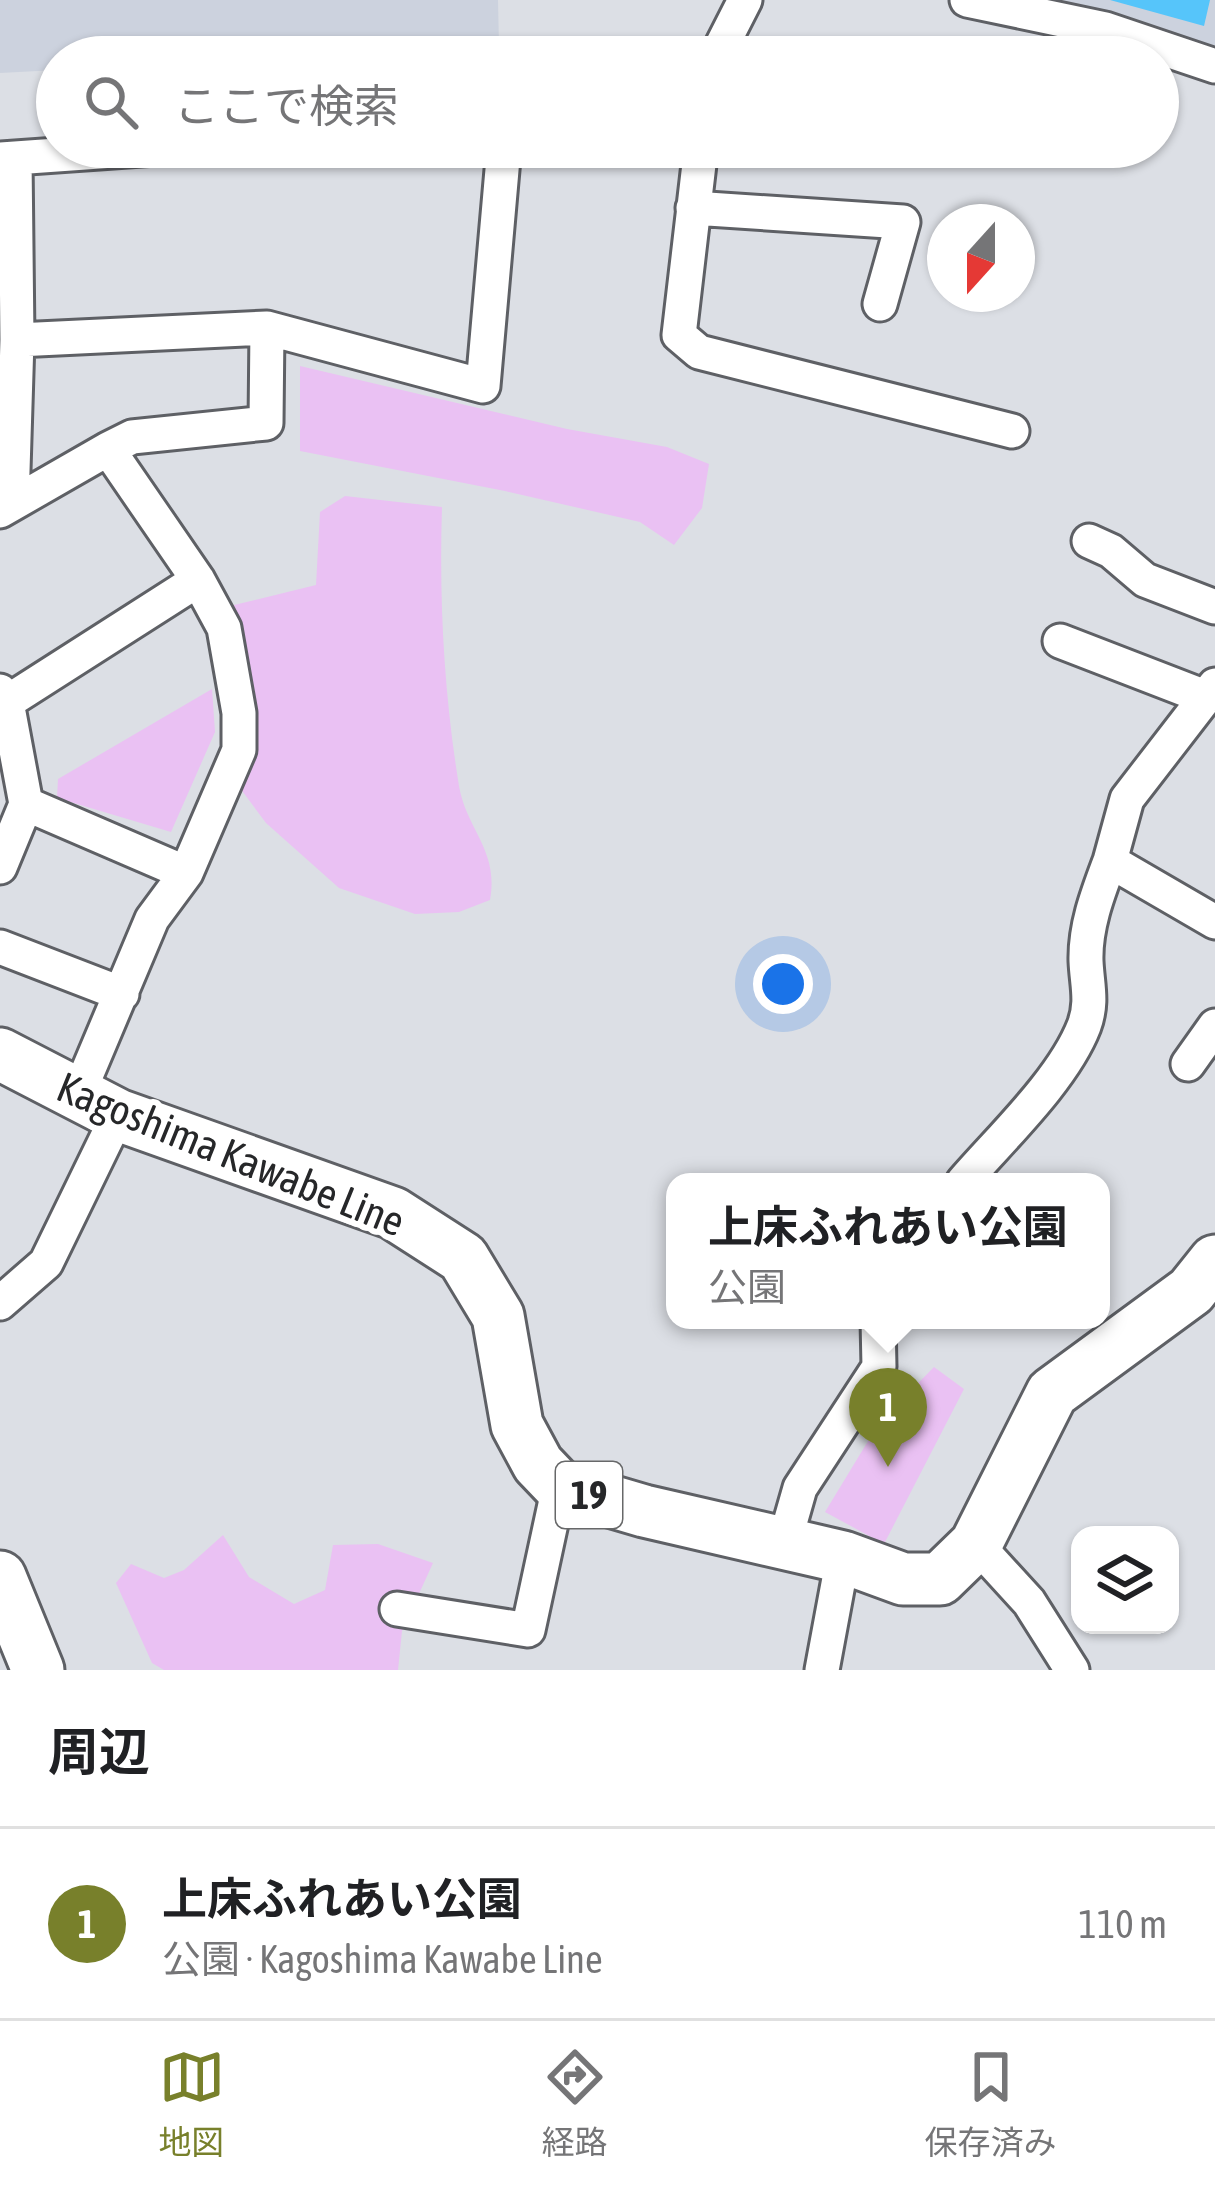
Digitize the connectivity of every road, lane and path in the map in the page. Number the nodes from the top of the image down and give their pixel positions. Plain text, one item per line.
1 (745, 0) edge
2 (968, 0) edge
3 (727, 36) edge
4 (1126, 36) edge
5 (1179, 54) edge
6 (1215, 66) edge
7 (7, 158) edge
8 (502, 168) edge
9 (698, 168) edge
10 (693, 208) junction
11 (880, 304) dead end
12 (267, 328) junction
13 (17, 340) junction
14 (1012, 431) dead end
15 (108, 448) junction
16 (6, 507) edge
17 (1089, 541) dead end
18 (198, 580) junction
19 (1215, 607) edge
20 (1060, 641) dead end
21 (1210, 691) edge
22 (3, 697) edge
23 (26, 804) junction
24 (1110, 861) junction
25 (0, 867) edge
26 (186, 873) junction
27 (1215, 922) edge
28 (0, 947) edge
29 (122, 994) junction
30 (1215, 1026) edge
31 (0, 1054) edge
32 (1189, 1064) dead end
33 (97, 1106) junction
34 (971, 1173) edge
35 (1207, 1288) edge
36 (0, 1303) edge
37 (878, 1329) edge
38 (559, 1486) junction
39 (784, 1544) junction
40 (976, 1544) junction
41 (843, 1557) junction
42 (0, 1576) edge
43 (397, 1609) dead end
44 (38, 1670) edge
45 (822, 1670) edge
46 (1072, 1670) edge

1 - 3 street
2 - 4 street
5 - 6 street
7 - 13 street
8 - 12 street
9 - 10 street
10 - 11 street
10 - 14 street
12 - 13 street
12 - 15 street
13 - 16 street
15 - 16 street
15 - 18 street
17 - 19 street
18 - 22 street
18 - 26 street
20 - 21 street
21 - 24 street
22 - 23 street
23 - 25 street
23 - 26 street
24 - 27 street
24 - 34 street
26 - 29 street
28 - 29 street
29 - 33 street
30 - 32 street
31 - 33 main road, Kagoshima Kawabe Line / 19
33 - 36 street
33 - 38 main road, Kagoshima Kawabe Line / 19
35 - 40 main road, 19
37 - 39 street
38 - 39 main road, 19
38 - 43 street
39 - 41 main road, 19
40 - 41 main road, 19
40 - 46 street
41 - 45 street
42 - 44 main road

